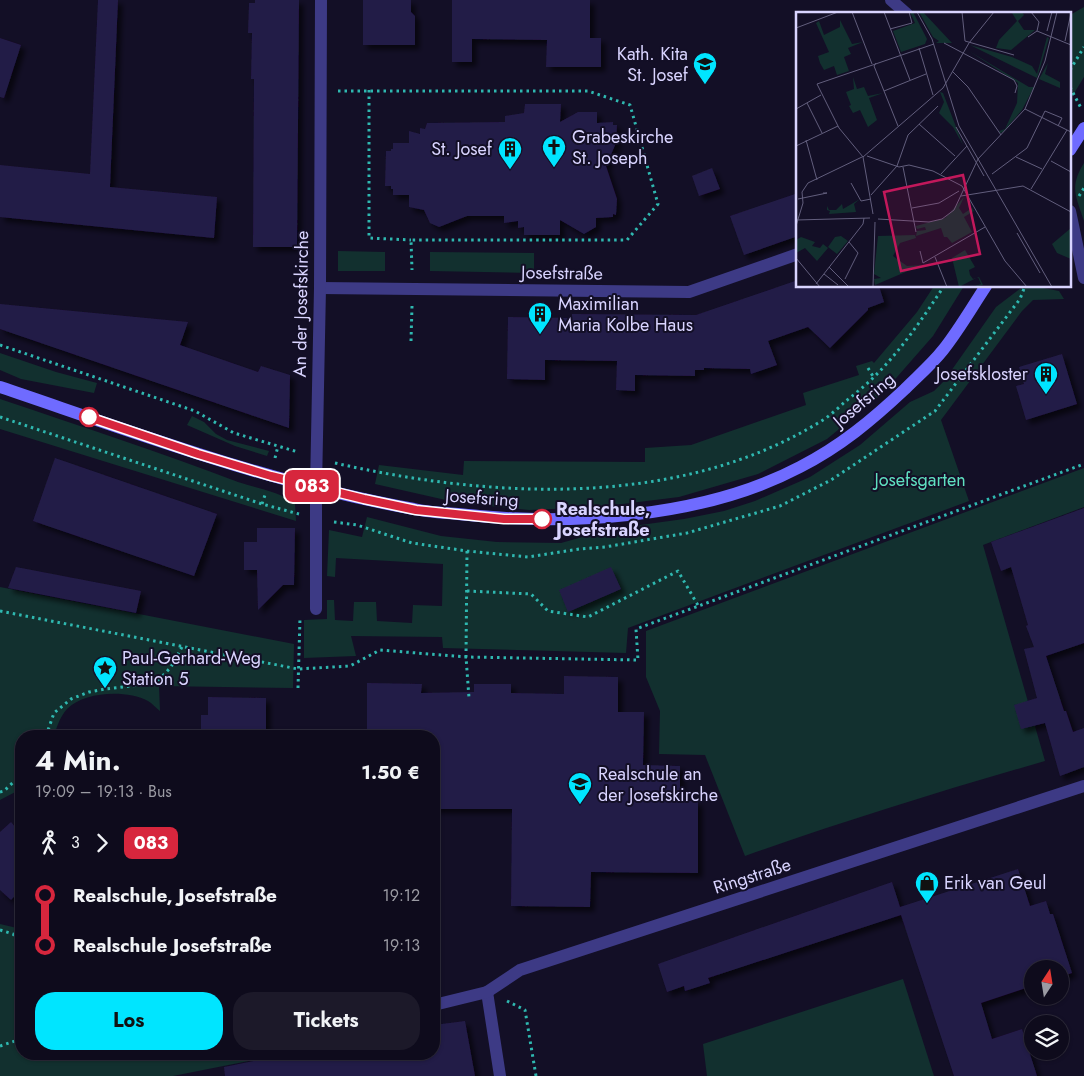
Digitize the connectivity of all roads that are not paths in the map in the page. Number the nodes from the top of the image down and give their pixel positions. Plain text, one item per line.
1 (321, 0) edge
2 (891, 0) edge
3 (906, 12) edge
4 (1084, 128) edge
5 (1072, 147) edge
6 (1072, 224) edge
7 (796, 255) edge
8 (1080, 274) edge
9 (320, 288) junction
10 (985, 288) edge
11 (0, 387) edge
12 (316, 487) junction
13 (316, 609) road end
14 (1084, 786) edge
15 (487, 992) junction
16 (440, 1004) edge
17 (500, 1076) edge

1 - 9 street, An der Josefskirche
2 - 3 street
4 - 5 main road
6 - 8 street
7 - 9 street, Josefstraße
9 - 12 street, An der Josefskirche
10 - 12 main road, Josefsring
11 - 12 main road, Josefsring
12 - 13 street, An der Josefskirche
14 - 15 street, Ringstraße
15 - 16 street, Ringstraße
15 - 17 street

